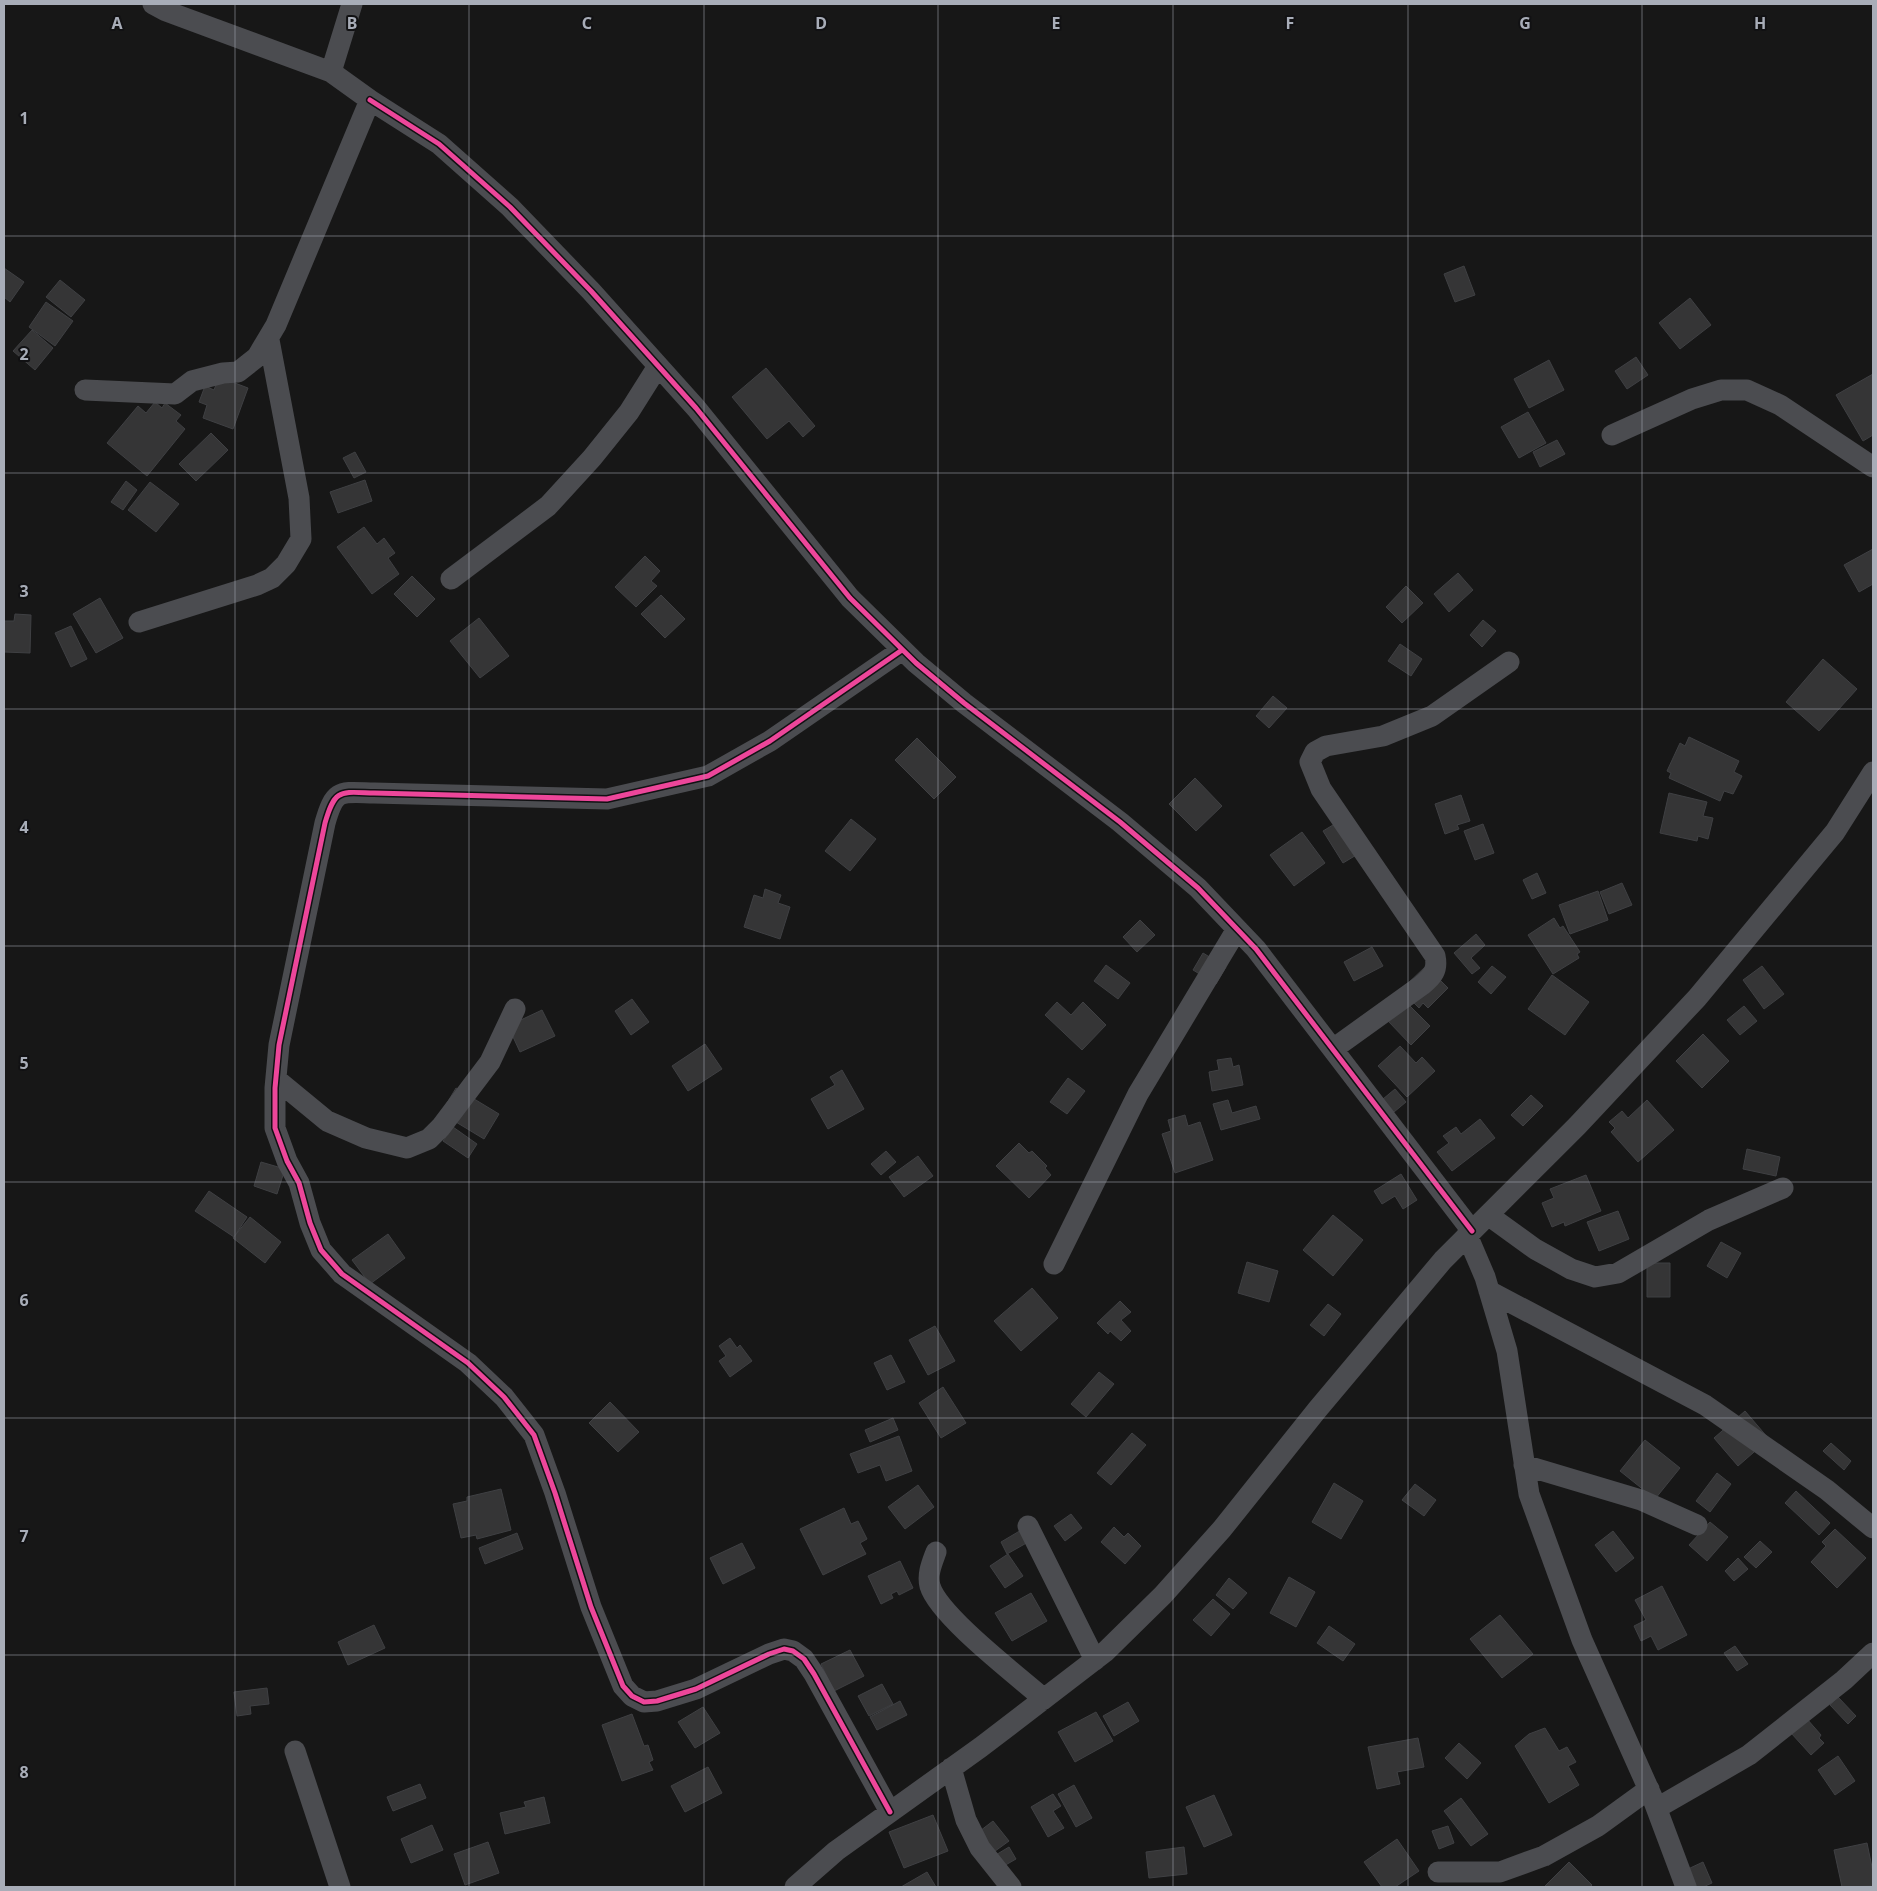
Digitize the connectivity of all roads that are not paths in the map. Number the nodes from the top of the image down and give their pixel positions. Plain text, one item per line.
1 (153, 4) edge
2 (352, 4) edge
3 (331, 72) junction
4 (370, 100) junction
5 (269, 340) junction
6 (658, 366) junction
7 (85, 390) dead end
8 (1612, 435) dead end
9 (1873, 467) edge
10 (451, 579) dead end
11 (139, 622) dead end
12 (902, 650) junction
13 (1509, 662) dead end
14 (1873, 772) edge
15 (1237, 929) junction
16 (515, 1009) dead end
17 (1333, 1049) junction
18 (276, 1079) junction
19 (1783, 1188) dead end
20 (1488, 1215) junction
21 (1470, 1233) junction
22 (1054, 1264) dead end
23 (1489, 1291) junction
24 (1524, 1465) junction
25 (1697, 1525) dead end
26 (1028, 1526) dead end
27 (1873, 1528) edge
28 (936, 1552) dead end
29 (1873, 1654) edge
30 (1095, 1660) junction
31 (1044, 1699) junction
32 (295, 1751) dead end
33 (951, 1768) junction
34 (1653, 1798) junction
35 (890, 1812) junction
36 (1438, 1872) dead end
37 (340, 1887) edge
38 (795, 1887) edge
39 (1010, 1887) edge
40 (1686, 1887) edge

1 - 3 street
2 - 3 street
3 - 4 street
4 - 5 street
4 - 6 street
5 - 7 street
5 - 11 street
6 - 10 street
6 - 12 street
8 - 9 street
12 - 15 street
12 - 18 street
13 - 17 street
14 - 20 street
15 - 17 street
15 - 22 street
16 - 18 street
17 - 21 street
18 - 35 street
19 - 20 street
20 - 21 street
21 - 23 street
21 - 30 street
23 - 24 street
23 - 27 street
24 - 25 street
24 - 34 street
26 - 30 street
28 - 31 street
29 - 34 street
30 - 31 street
31 - 33 street
32 - 37 street
33 - 35 street
33 - 39 street
34 - 36 street
34 - 40 street
35 - 38 street

